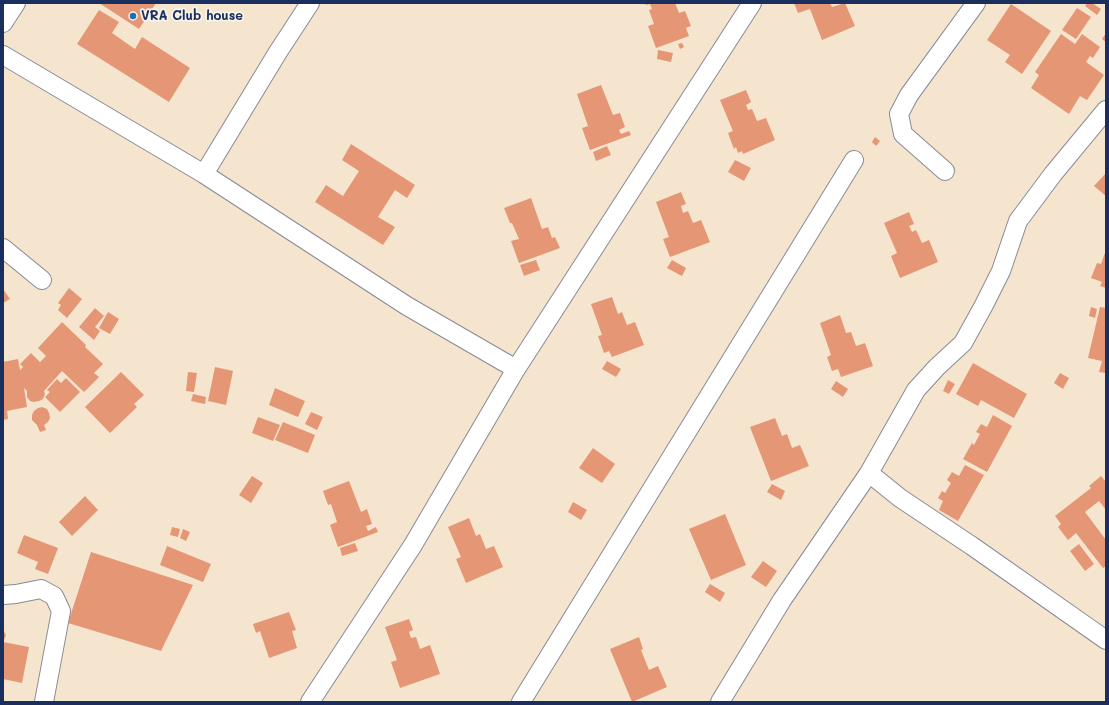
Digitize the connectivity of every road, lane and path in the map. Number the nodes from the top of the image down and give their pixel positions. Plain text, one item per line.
1 (16, 3) edge
2 (310, 3) edge
3 (752, 3) edge
4 (976, 3) edge
5 (3, 23) edge
6 (3, 55) edge
7 (1106, 110) edge
8 (854, 160) dead end
9 (945, 171) dead end
10 (204, 174) junction
11 (3, 248) edge
12 (42, 280) dead end
13 (516, 369) junction
14 (869, 473) junction
15 (3, 595) edge
16 (1106, 640) edge
17 (44, 702) edge
18 (310, 702) edge
19 (521, 702) edge
20 (720, 702) edge

1 - 5 street
2 - 10 street
3 - 13 street
4 - 9 street
6 - 10 street
7 - 14 street
8 - 19 street
10 - 13 street
11 - 12 street
13 - 18 street
14 - 16 street
14 - 20 street
15 - 17 street

